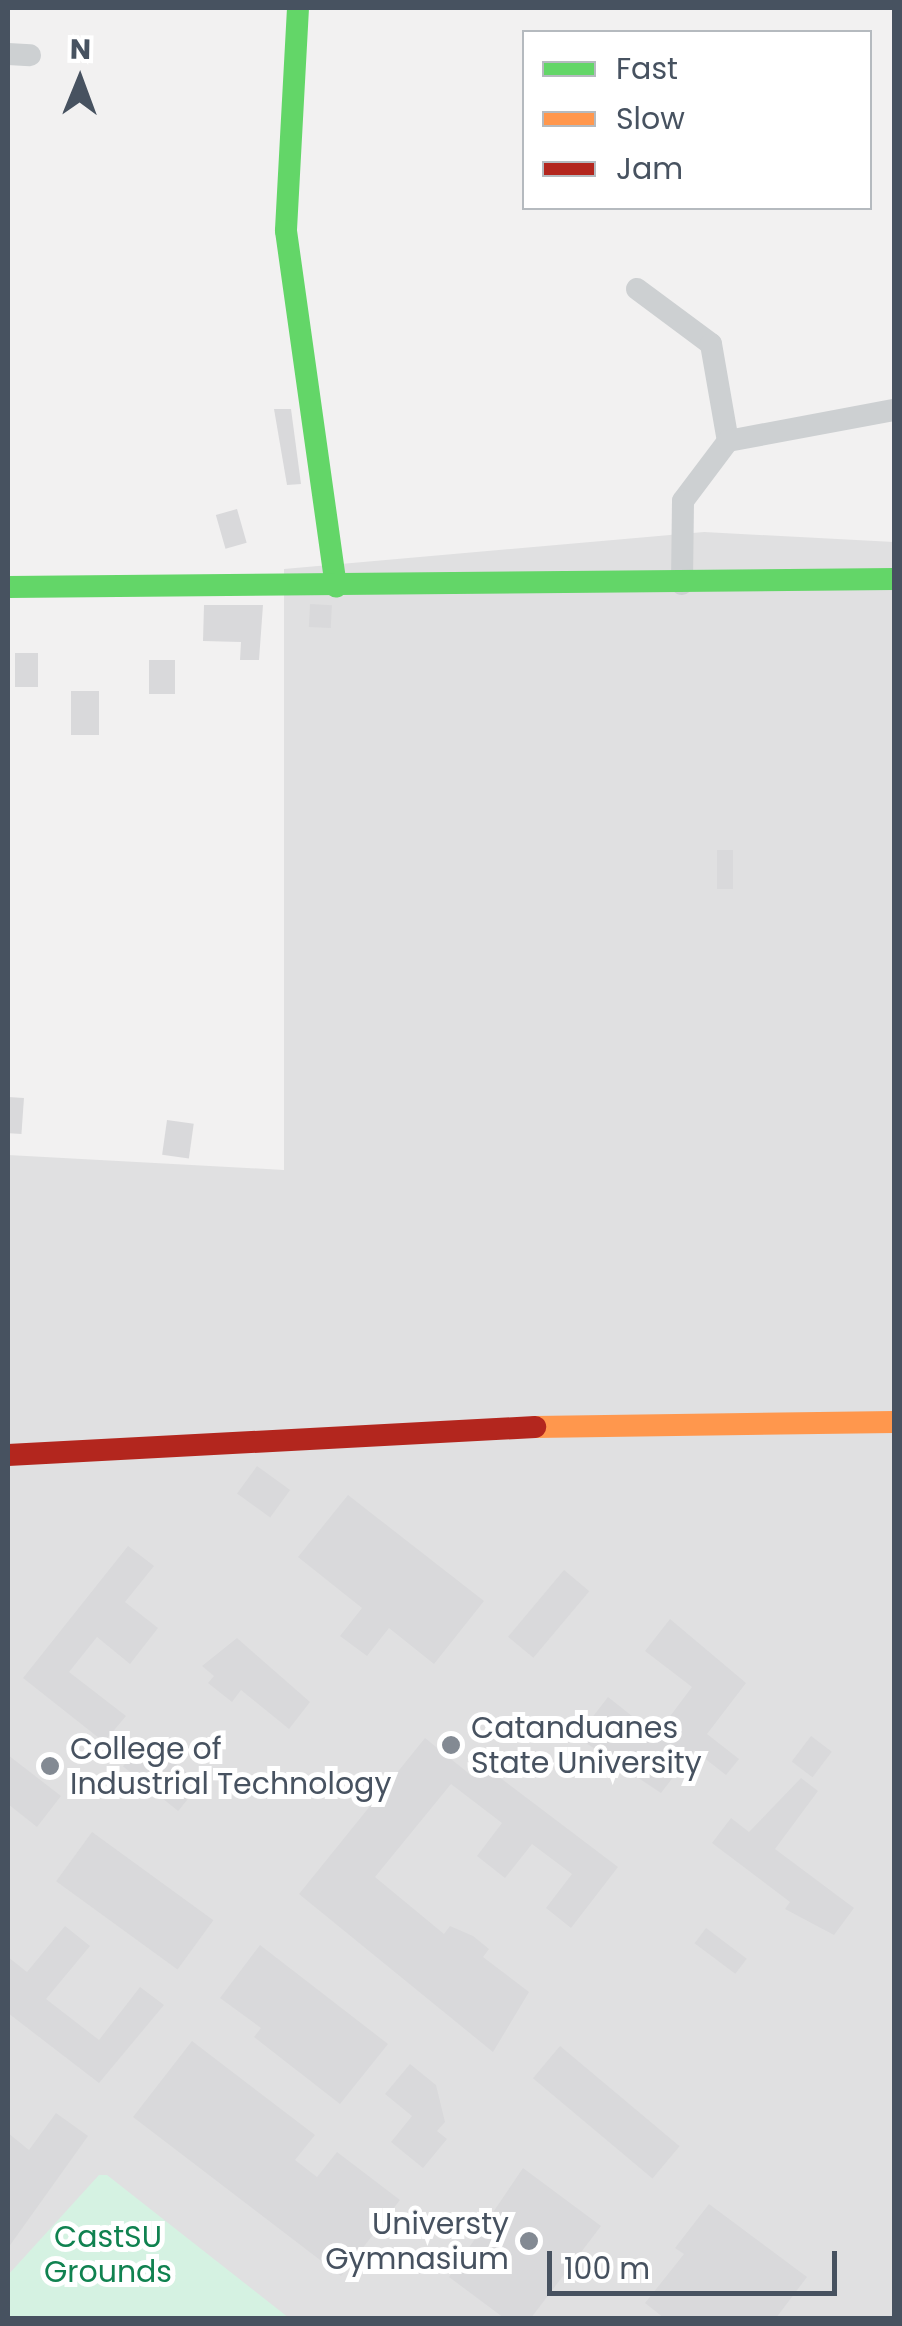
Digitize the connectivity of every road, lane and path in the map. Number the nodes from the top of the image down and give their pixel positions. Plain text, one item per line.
1 (298, 8) edge
2 (637, 289) dead end
3 (894, 410) edge
4 (728, 441) junction
5 (894, 579) edge
6 (682, 584) junction
7 (336, 586) junction
8 (8, 587) edge
9 (894, 1422) edge
10 (8, 1455) edge

1 - 7 street
2 - 4 street
3 - 4 street
4 - 6 street
5 - 6 street
6 - 7 street
7 - 8 street
9 - 10 street

